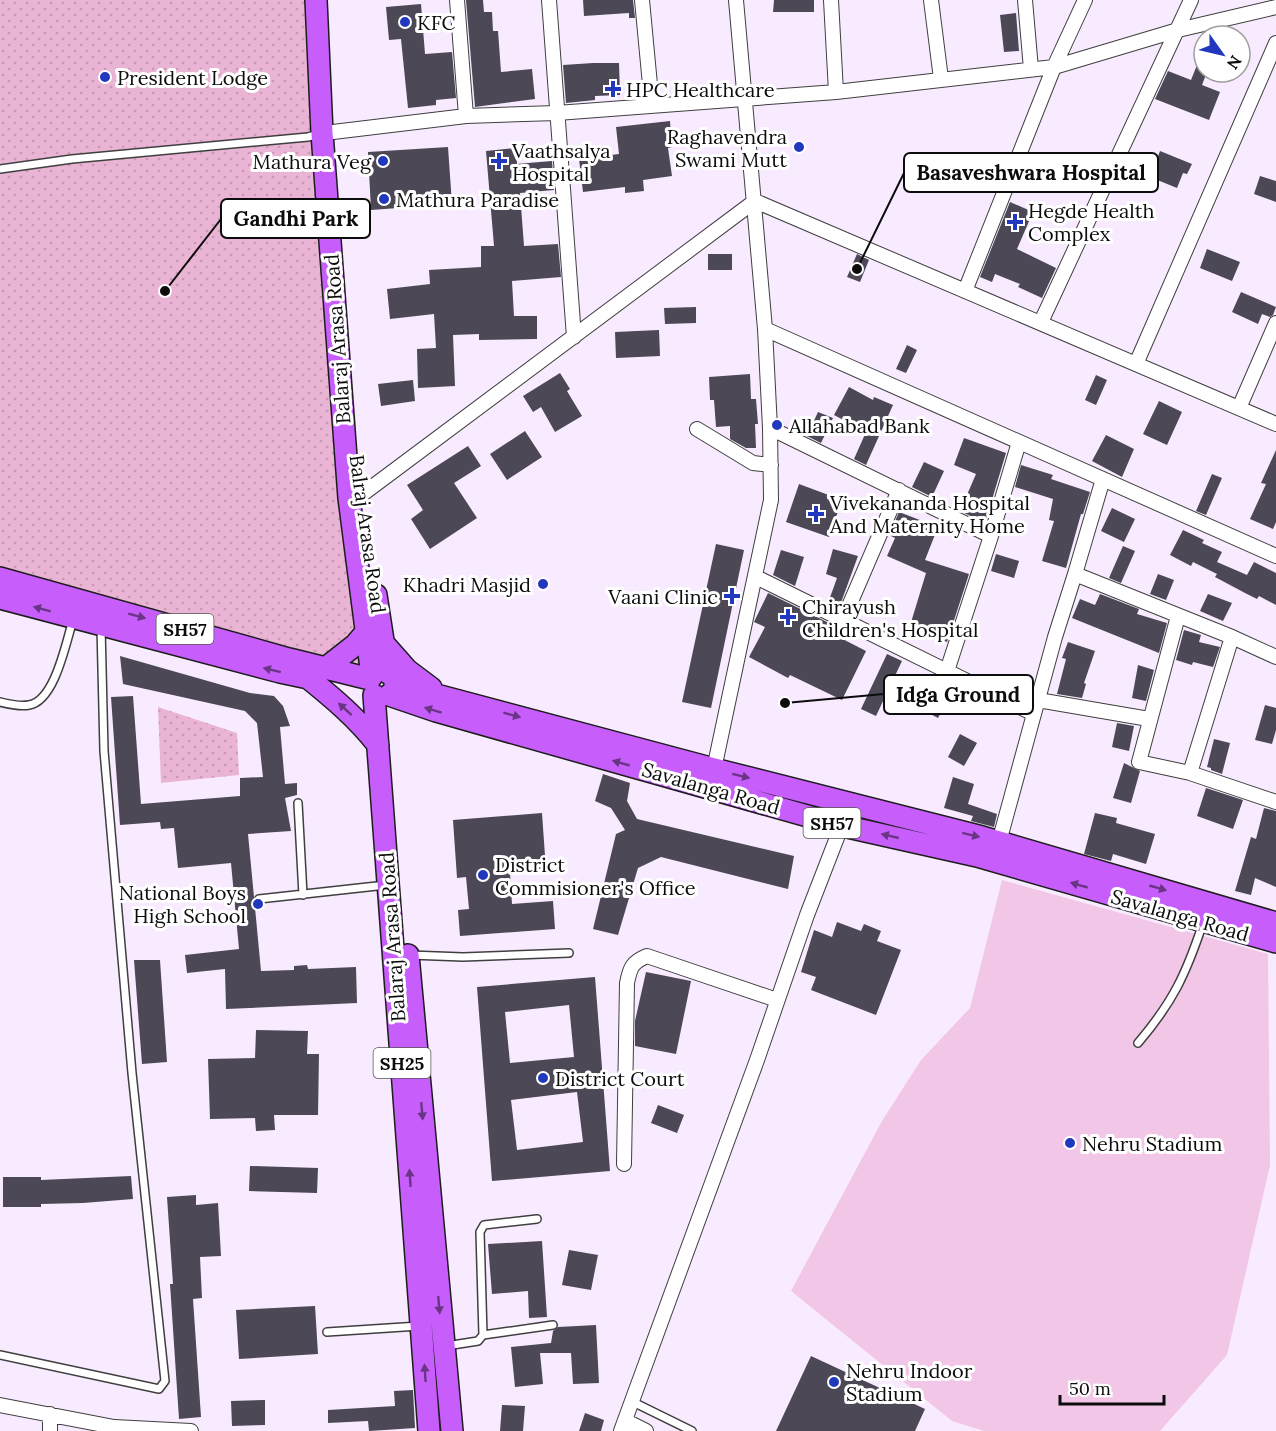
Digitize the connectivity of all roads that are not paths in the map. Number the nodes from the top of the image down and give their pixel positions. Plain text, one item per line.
1 (316, 0) edge
2 (327, 0) edge
3 (457, 0) edge
4 (549, 0) edge
5 (642, 0) edge
6 (736, 0) edge
7 (831, 0) edge
8 (931, 0) edge
9 (1025, 0) edge
10 (1085, 0) edge
11 (1191, 0) edge
12 (1276, 7) edge
13 (1178, 30) junction
14 (1276, 43) edge
15 (1054, 66) junction
16 (1031, 69) junction
17 (941, 79) junction
18 (836, 92) junction
19 (744, 99) junction
20 (652, 105) junction
21 (557, 113) junction
22 (466, 116) junction
23 (327, 133) junction
24 (0, 170) edge
25 (755, 201) junction
26 (965, 291) junction
27 (1041, 322) junction
28 (1276, 323) edge
29 (765, 329) junction
30 (574, 337) junction
31 (1136, 364) junction
32 (1239, 408) junction
33 (1276, 424) edge
34 (770, 428) junction
35 (697, 429) dead end
36 (1019, 442) junction
37 (771, 465) junction
38 (1102, 478) junction
39 (899, 490) junction
40 (355, 497) junction
41 (991, 536) junction
42 (1276, 556) edge
43 (1075, 574) junction
44 (0, 578) edge
45 (756, 578) junction
46 (0, 598) edge
47 (76, 609) junction
48 (101, 616) junction
49 (1178, 616) junction
50 (843, 620) junction
51 (367, 631) junction
52 (1232, 637) junction
53 (384, 644) junction
54 (1276, 657) edge
55 (327, 667) junction
56 (947, 671) junction
57 (307, 677) junction
58 (381, 686) junction
59 (446, 697) junction
60 (1038, 700) junction
61 (0, 702) edge
62 (1034, 714) junction
63 (1149, 718) junction
64 (378, 745) junction
65 (714, 769) junction
66 (1190, 773) junction
67 (1276, 802) edge
68 (298, 803) dead end
69 (850, 804) junction
70 (843, 826) junction
71 (999, 842) junction
72 (388, 885) junction
73 (303, 895) junction
74 (259, 899) dead end
75 (1206, 912) junction
76 (1276, 922) edge
77 (1276, 942) edge
78 (569, 953) dead end
79 (408, 955) junction
80 (777, 1000) junction
81 (1138, 1043) dead end
82 (624, 1164) dead end
83 (537, 1219) dead end
84 (553, 1325) dead end
85 (421, 1326) junction
86 (327, 1332) dead end
87 (483, 1335) junction
88 (443, 1346) junction
89 (0, 1355) edge
90 (633, 1402) junction
91 (0, 1405) edge
92 (50, 1414) junction
93 (624, 1426) edge
94 (114, 1429) edge
95 (177, 1430) edge
96 (51, 1431) edge
97 (192, 1431) edge
98 (429, 1431) edge
99 (452, 1431) edge
100 (646, 1431) edge
101 (692, 1431) edge

1 - 23 main road
2 - 23 main road, Balraj Arasa Road
3 - 22 street
4 - 21 street
5 - 20 street
6 - 19 street
7 - 18 street
8 - 17 street
9 - 16 street
10 - 15 street
11 - 13 street
12 - 13 street
13 - 15 street
13 - 27 street
14 - 31 street
15 - 16 street
15 - 26 street
16 - 17 street
17 - 18 street
18 - 19 street
19 - 20 street
19 - 25 street
20 - 21 street
21 - 22 street
21 - 30 street
22 - 23 street
23 - 24 lane
23 - 40 main road, Balraj Arasa Road
25 - 26 street
25 - 29 street
25 - 30 street
26 - 27 street
27 - 31 street
28 - 32 street
29 - 34 street
29 - 36 street
30 - 40 street
31 - 32 street
32 - 33 street
34 - 37 street
34 - 39 street
35 - 37 street
36 - 38 street
36 - 41 street
37 - 45 street
38 - 42 street
38 - 43 street
39 - 41 street
39 - 50 street
40 - 51 main road, Balaraj Arasa Road
40 - 53 main road, Balraj Arasa Road
41 - 56 street
43 - 49 street
43 - 60 street
44 - 47 main road, Savalanga Road / SH57
45 - 50 street
45 - 65 street
47 -> 46 main road, Savalanga Road / SH57
47 - 48 main road, Savalanga Road / SH57
47 - 61 lane
48 -> 55 main road, Savalanga Road / SH57
57 -> 48 main road, Savalanga Road / SH57
48 - 89 lane
49 - 52 street
49 - 63 street
50 - 56 street
51 - 55 main road
51 - 58 main road, Balaraj Arasa Road
52 - 54 street
52 - 66 street
53 - 58 main road, Balraj Arasa Road
53 - 59 main road
55 - 58 main road, Savalanga Road / SH57
56 - 62 street
57 - 58 main road, Savalanga Road / SH57
64 -> 57 main road
58 - 59 main road, Savalanga Road / SH57
58 - 64 main road, Balaraj Arasa Road / SH25
70 -> 58 main road, Savalanga Road / SH57
58 - 79 main road, Balaraj Arasa Road / SH25
59 -> 65 main road, Savalanga Road / SH57
60 - 62 street
60 - 63 street
62 - 71 street
63 - 66 street
64 - 72 main road, Balaraj Arasa Road / SH25
65 -> 69 main road, Savalanga Road / SH57
66 - 67 street
68 - 73 lane
69 - 70 street
69 -> 71 main road, Savalanga Road / SH57
75 -> 70 main road, Savalanga Road / SH57
70 - 80 street
71 -> 75 main road, Savalanga Road / SH57
72 - 73 lane
85 -> 72 main road, Balaraj Arasa Road / SH25
73 - 74 lane
75 - 76 main road, Savalanga Road / SH57
75 - 77 main road, Savalanga Road / SH57
75 - 81 lane
78 - 79 lane
79 -> 88 main road, Balaraj Arasa Road / SH25
80 - 82 street
80 - 90 street
83 - 87 lane
84 - 87 lane
85 - 86 lane
98 -> 85 main road, Balaraj Arasa Road / SH25
87 - 88 lane
88 - 99 main road, Balaraj Arasa Road / SH25
90 - 93 street
90 - 101 lane
91 - 92 street
92 - 94 street
92 - 96 street
93 - 100 street
94 - 95 street
95 - 97 street

